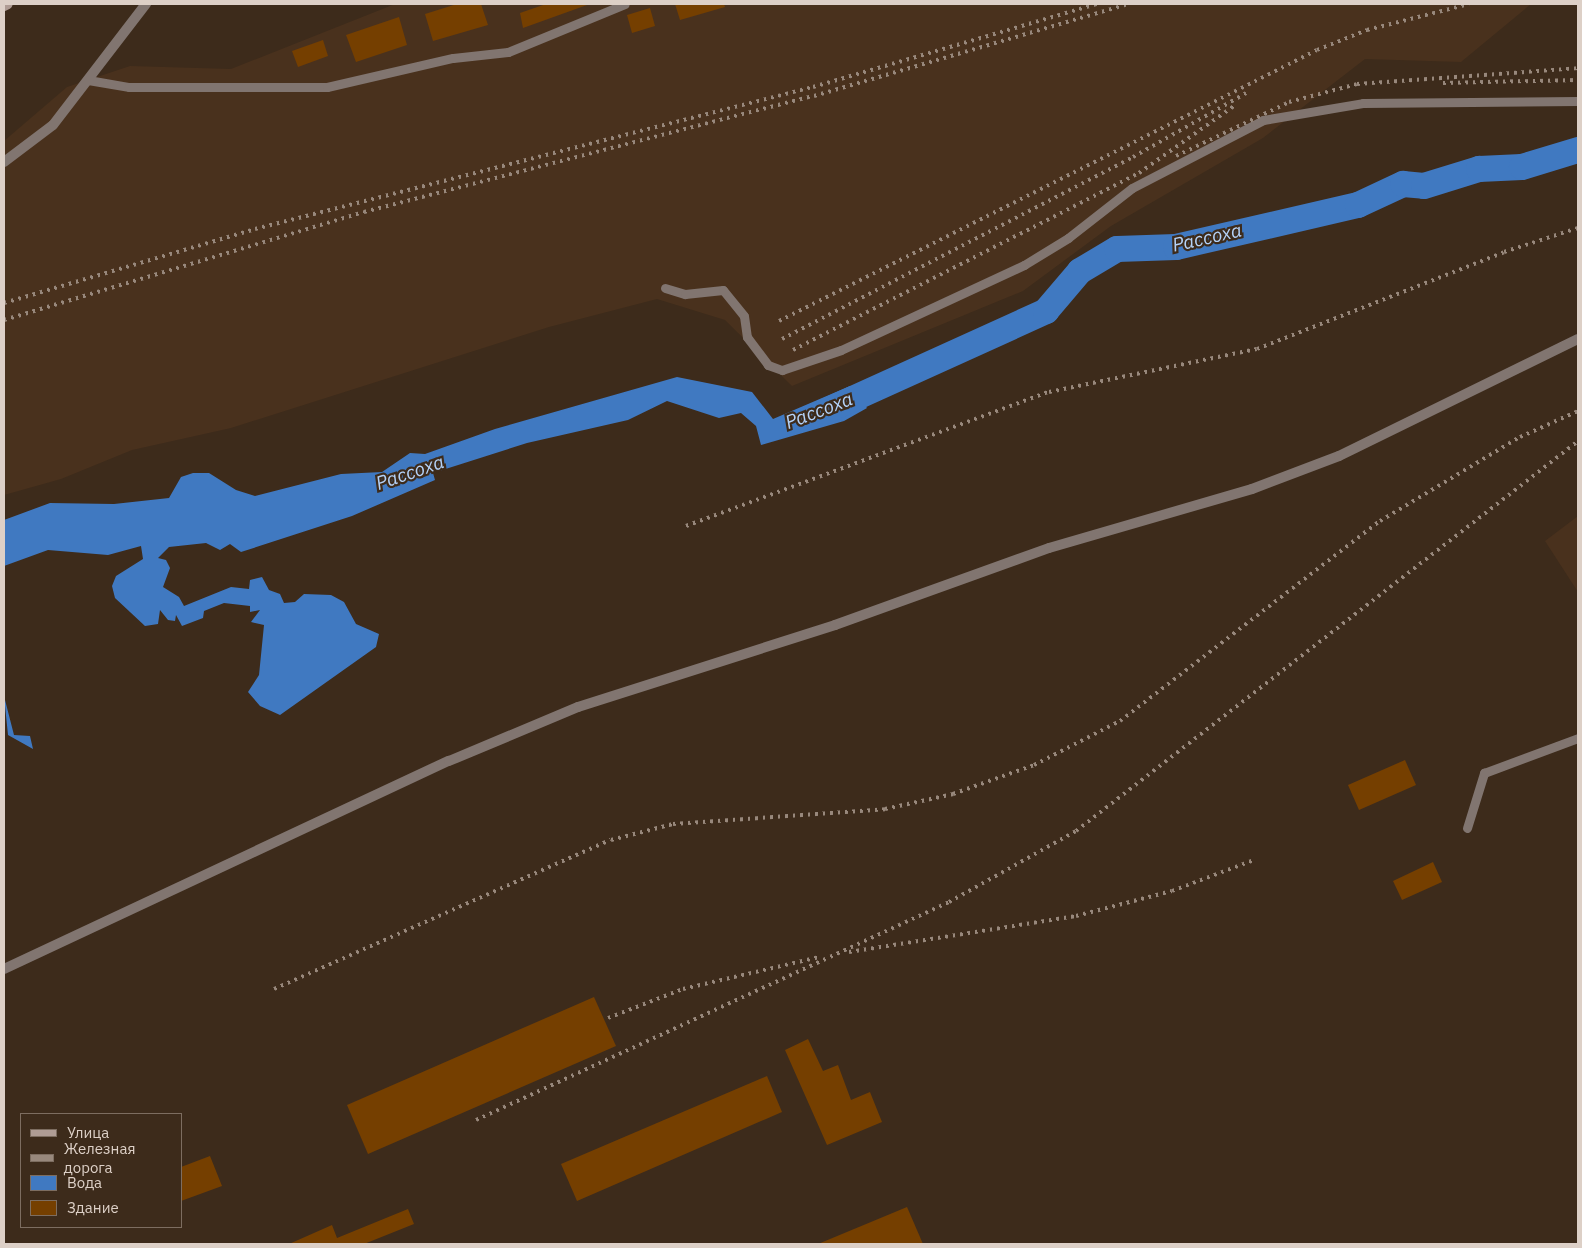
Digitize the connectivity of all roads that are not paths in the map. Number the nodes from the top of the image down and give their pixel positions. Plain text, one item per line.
1 (8, 4) edge
2 (146, 4) edge
3 (625, 4) edge
4 (4, 6) edge
5 (88, 80) junction
6 (1578, 101) edge
7 (4, 162) edge
8 (665, 288) dead end
9 (1578, 339) edge
10 (1578, 738) edge
11 (1467, 828) dead end
12 (4, 969) edge

1 - 4 main road
2 - 5 street
3 - 5 lane
5 - 7 street
6 - 8 lane
9 - 12 street
10 - 11 lane

